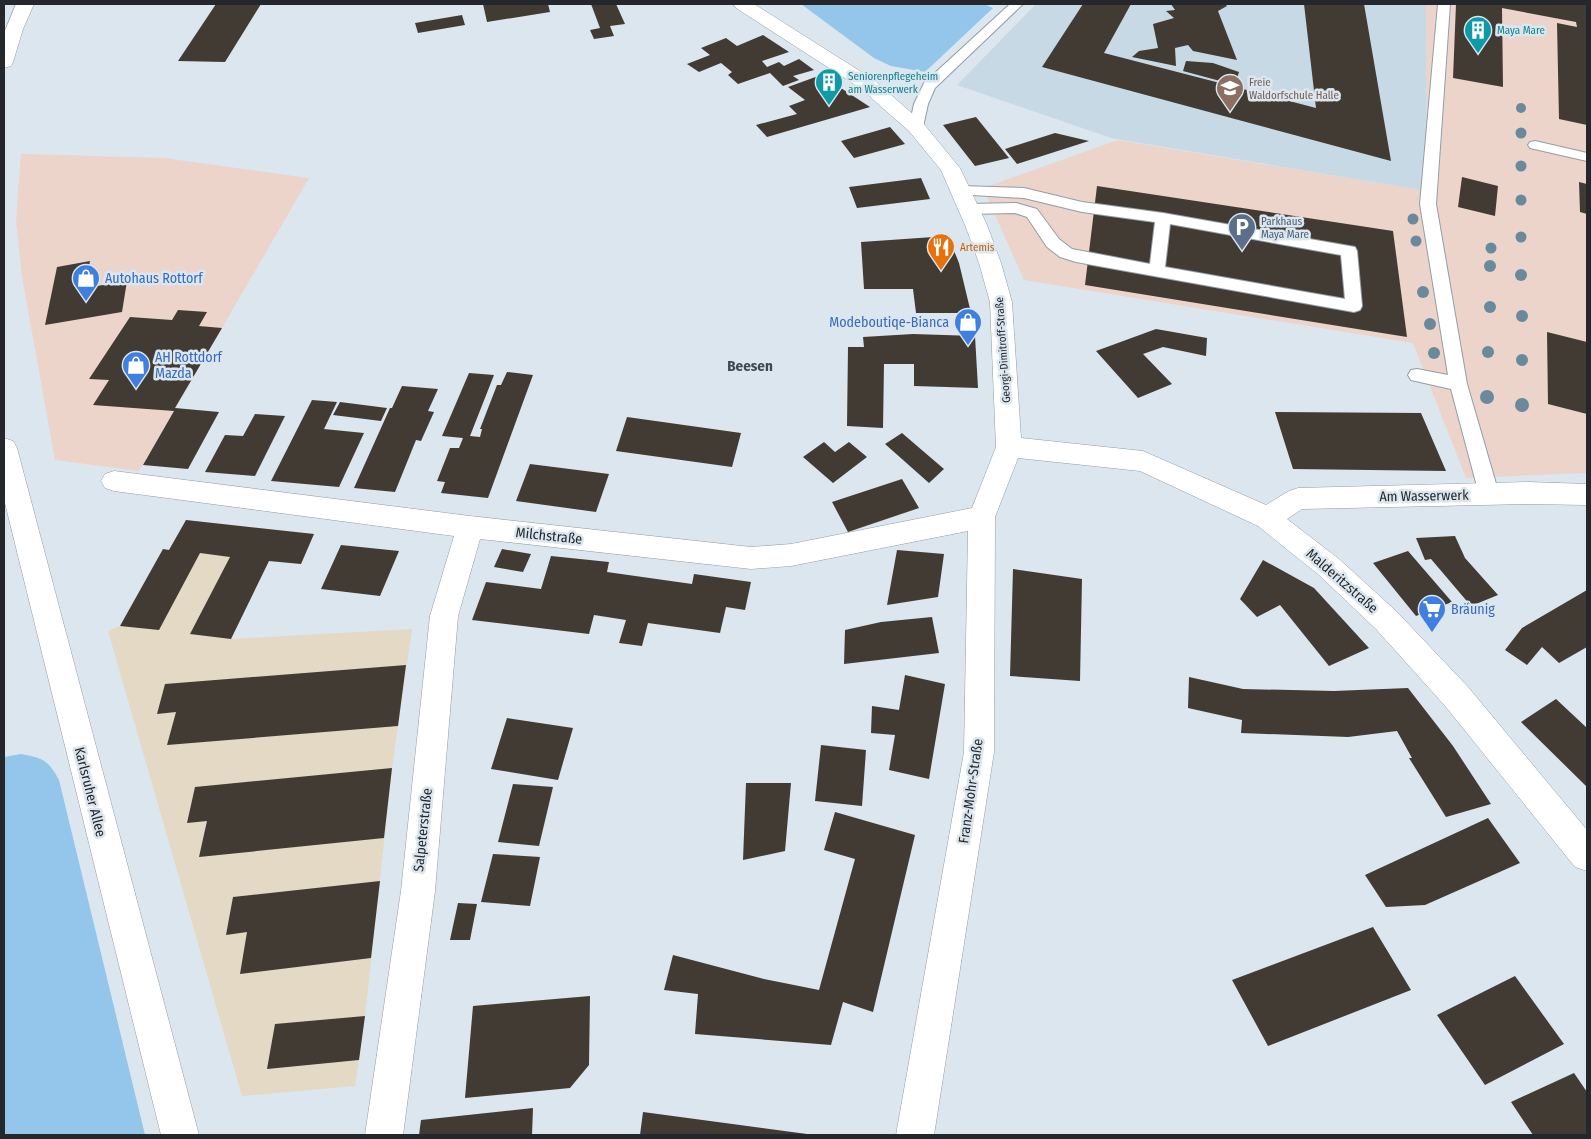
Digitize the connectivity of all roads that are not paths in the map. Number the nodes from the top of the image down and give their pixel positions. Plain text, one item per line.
1 (24, 4) edge
2 (742, 4) edge
3 (1017, 4) edge
4 (1444, 4) edge
5 (4, 62) edge
6 (916, 127) junction
7 (1536, 145) dead end
8 (1587, 157) edge
9 (965, 200) junction
10 (1163, 218) junction
11 (1157, 270) junction
12 (1416, 375) dead end
13 (1458, 384) junction
14 (1009, 447) junction
15 (4, 448) edge
16 (114, 481) dead end
17 (1489, 494) junction
18 (1587, 494) edge
19 (982, 517) junction
20 (1267, 518) junction
21 (470, 527) junction
22 (1587, 855) edge
23 (180, 1135) edge
24 (384, 1135) edge
25 (915, 1135) edge

1 - 5 street
2 - 6 street, Georgi-Dimitroff-Straße
3 - 6 lane
4 - 13 lane
6 - 9 street, Georgi-Dimitroff-Straße
7 - 8 lane
9 - 10 lane
9 - 11 lane
9 - 14 street, Georgi-Dimitroff-Straße
10 - 11 lane
10 - 11 lane
12 - 13 lane
13 - 17 lane
14 - 19 street, Franz-Mohr-Straße
14 - 20 street, Malderitzstraße
15 - 23 street, Karlsruher Allee
16 - 21 street, Milchstraße
17 - 18 street, Am Wasserwerk
17 - 20 street, Am Wasserwerk
19 - 21 street, Milchstraße
19 - 25 street, Franz-Mohr-Straße
20 - 22 street, Malderitzstraße
21 - 24 street, Salpeterstraße

